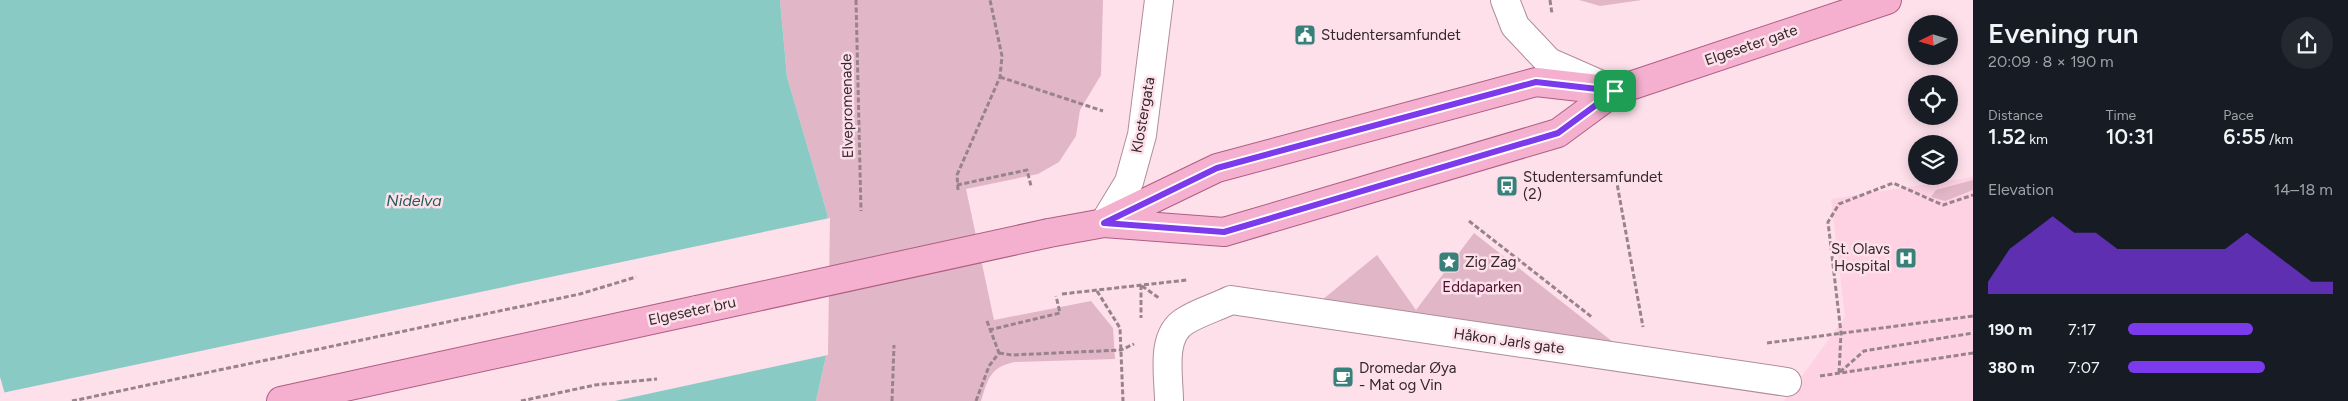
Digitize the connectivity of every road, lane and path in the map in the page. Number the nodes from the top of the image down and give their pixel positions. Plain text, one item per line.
1 (856, 0) edge
2 (990, 0) edge
3 (1159, 0) edge
4 (1505, 0) edge
5 (1550, 0) edge
6 (1887, 0) edge
7 (1552, 15) dead end
8 (1000, 77) junction
9 (1615, 91) junction
10 (1103, 111) dead end
11 (1616, 178) dead end
12 (957, 185) junction
13 (1031, 186) dead end
14 (958, 190) dead end
15 (1973, 195) edge
16 (861, 211) dead end
17 (1469, 221) dead end
18 (1104, 223) junction
19 (636, 277) dead end
20 (1190, 279) dead end
21 (1141, 285) junction
22 (1097, 290) junction
23 (1062, 294) dead end
24 (1056, 296) dead end
25 (1973, 316) edge
26 (1595, 319) dead end
27 (987, 322) dead end
28 (1141, 323) dead end
29 (989, 330) junction
30 (1841, 333) junction
31 (1973, 333) edge
32 (1139, 338) dead end
33 (1764, 344) dead end
34 (894, 345) dead end
35 (1121, 350) junction
36 (998, 352) junction
37 (1973, 353) edge
38 (1650, 362) junction
39 (1839, 373) junction
40 (657, 379) dead end
41 (1787, 382) joint
42 (72, 401) edge
43 (281, 401) edge
44 (521, 401) edge
45 (892, 401) edge
46 (976, 401) edge
47 (1123, 401) edge
48 (1168, 401) edge

1 - 16 path, Elvepromenade
2 - 8 path
3 - 18 street, Klostergata
4 - 9 street
5 - 7 path
6 - 9 main road, Elgeseter gate
8 - 10 path
8 - 12 path
9 - 18 main road, Elgeseter gate
9 - 18 main road, Elgeseter gate
11 - 38 path
12 - 13 path
12 - 14 path
15 - 30 path
17 - 26 path
18 - 43 main road, Elgeseter bru, bridge
19 - 42 path
20 - 21 path
21 - 22 path
21 - 28 path
22 - 23 path
22 - 35 path
24 - 29 path
25 - 30 path
27 - 29 path
29 - 36 path
30 - 33 path
30 - 39 path
31 - 39 path
32 - 35 path
34 - 45 path
35 - 36 path
35 - 47 path
36 - 46 path
37 - 39 path
38 - 41 street, Håkon Jarls gate
38 - 48 street, Håkon Jarls gate
39 - 41 path
40 - 44 path

